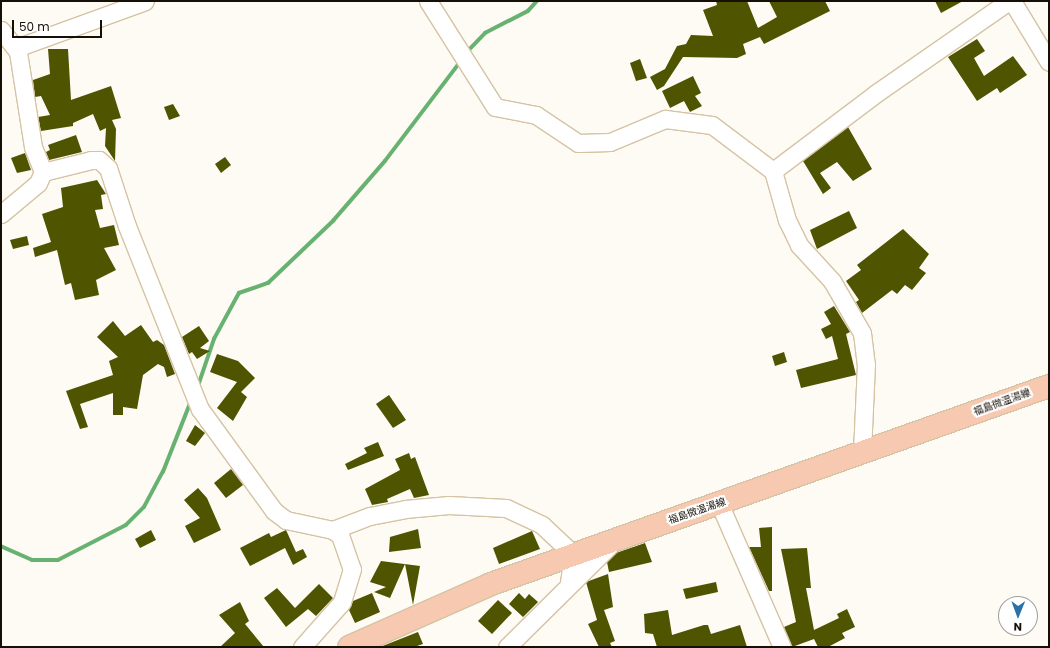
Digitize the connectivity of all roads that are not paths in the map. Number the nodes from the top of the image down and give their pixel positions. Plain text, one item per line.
1 (145, 1) edge
2 (428, 1) edge
3 (1008, 1) edge
4 (1012, 1) edge
5 (1, 30) edge
6 (16, 48) junction
7 (1049, 62) edge
8 (773, 171) junction
9 (43, 172) junction
10 (1, 214) edge
11 (1049, 386) edge
12 (862, 453) junction
13 (719, 503) junction
14 (333, 530) junction
15 (616, 539) junction
16 (573, 554) junction
17 (569, 582) junction
18 (302, 647) edge
19 (349, 647) edge
20 (507, 647) edge
21 (782, 647) edge

1 - 6 street
2 - 8 street
3 - 8 street
4 - 7 street
5 - 6 street
6 - 9 street
8 - 12 street
9 - 10 street
9 - 14 street
11 - 12 main road, 福島微温湯線
12 - 13 main road, 福島微温湯線
13 - 15 main road, 福島微温湯線
13 - 21 street
14 - 16 street
14 - 18 street
15 - 16 main road, 福島微温湯線
15 - 17 street
16 - 17 street
16 - 19 main road, 福島微温湯線
17 - 20 street

